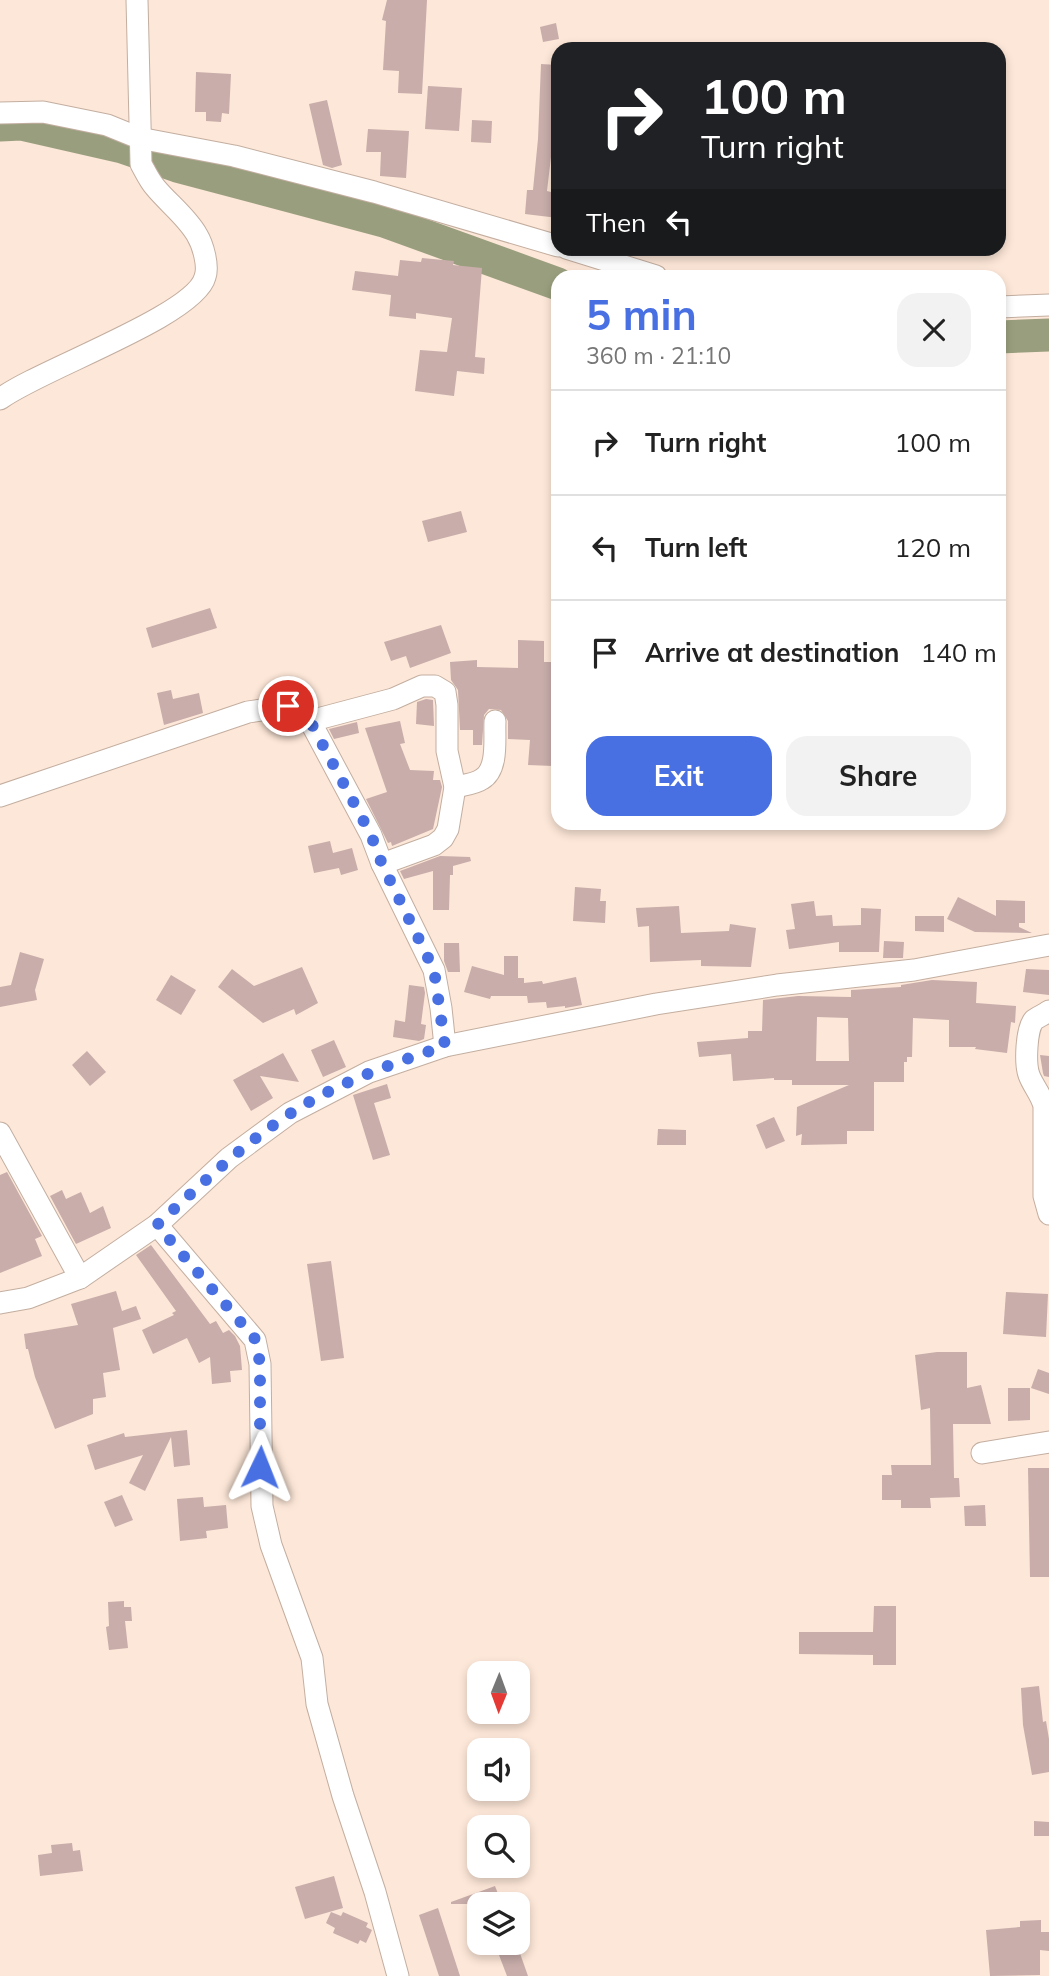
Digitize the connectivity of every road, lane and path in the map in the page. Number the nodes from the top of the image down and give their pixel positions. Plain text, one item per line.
1 (137, 0) edge
2 (0, 113) edge
3 (140, 149) junction
4 (551, 244) edge
5 (592, 256) edge
6 (637, 270) edge
7 (1049, 305) edge
8 (1006, 307) edge
9 (0, 400) edge
10 (310, 721) junction
11 (495, 721) dead end
12 (456, 787) junction
13 (0, 796) edge
14 (382, 864) junction
15 (1049, 945) edge
16 (1049, 1011) edge
17 (445, 1046) junction
18 (0, 1133) edge
19 (1049, 1214) edge
20 (157, 1225) junction
21 (80, 1278) junction
22 (0, 1303) edge
23 (1049, 1442) edge
24 (982, 1453) dead end
25 (398, 1976) edge

1 - 3 street
2 - 3 street
3 - 4 street
3 - 9 street
5 - 6 street
7 - 8 street
10 - 12 street
10 - 13 street
10 - 14 street
11 - 12 street
12 - 14 street
14 - 17 street
15 - 17 street
16 - 19 street
17 - 20 street
18 - 21 street
20 - 21 street
20 - 25 street
21 - 22 street
23 - 24 street

